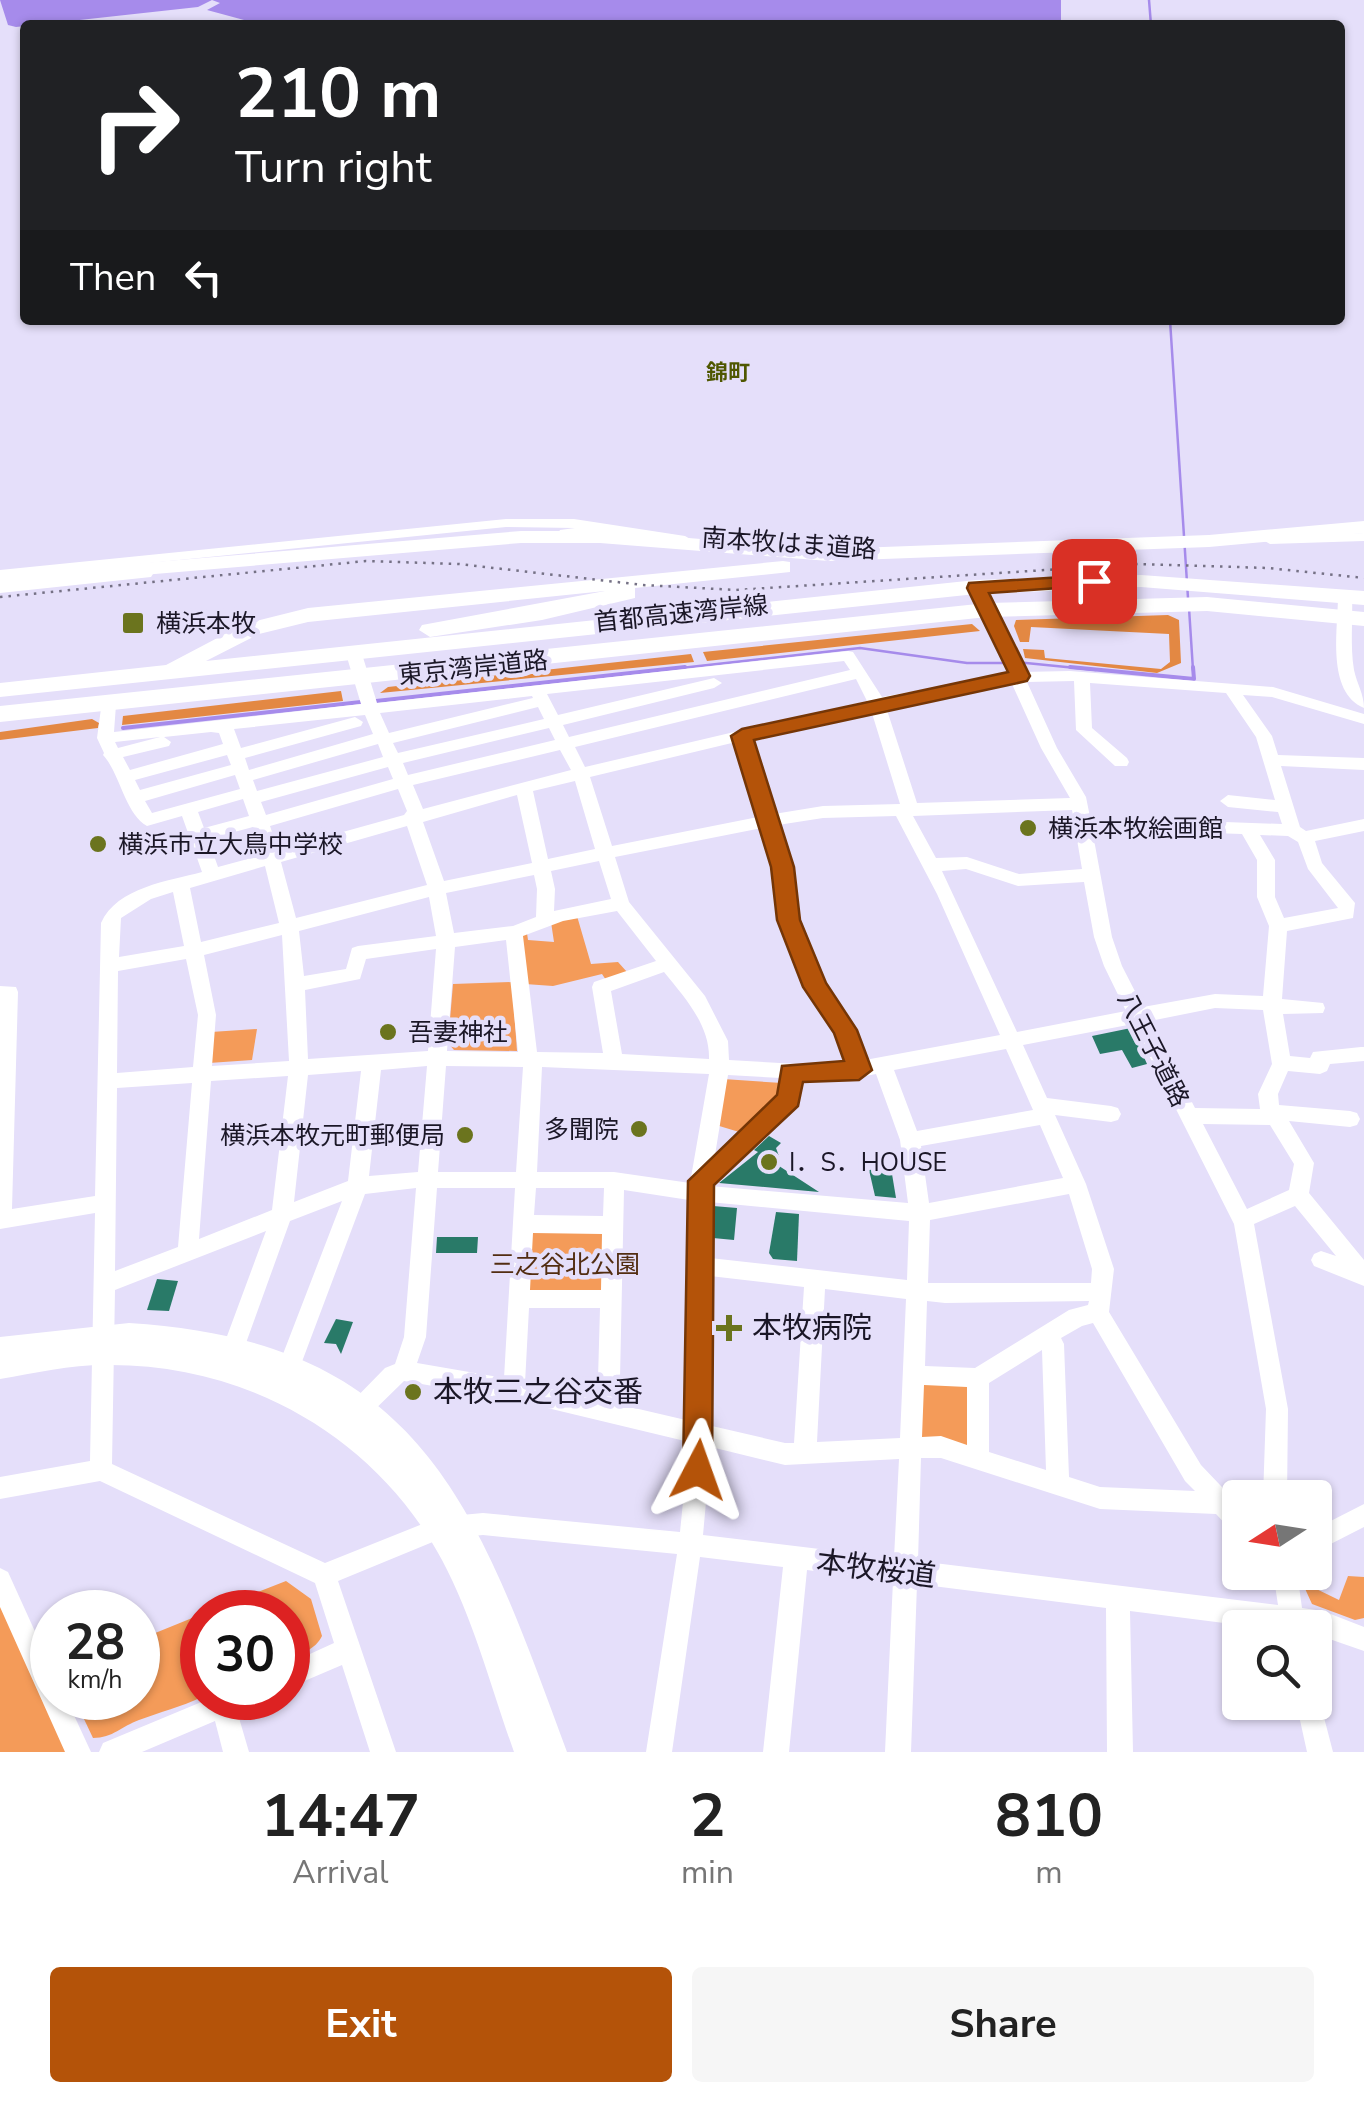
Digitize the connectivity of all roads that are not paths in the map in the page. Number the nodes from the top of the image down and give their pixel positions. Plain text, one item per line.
1 (1364, 526) edge
2 (1322, 533) junction
3 (1364, 537) edge
4 (1008, 546) junction
5 (215, 560) junction
6 (0, 581) edge
7 (976, 588) junction
8 (1358, 602) edge
9 (987, 610) junction
10 (312, 653) junction
11 (354, 654) junction
12 (1015, 667) junction
13 (860, 673) junction
14 (1082, 677) junction
15 (712, 678) junction
16 (360, 680) junction
17 (0, 688) edge
18 (1232, 690) junction
19 (541, 697) junction
20 (0, 699) edge
21 (1364, 703) edge
22 (728, 704) junction
23 (875, 704) junction
24 (108, 705) junction
25 (0, 714) edge
26 (372, 714) junction
27 (1364, 719) edge
28 (554, 722) junction
29 (225, 726) junction
30 (744, 736) junction
31 (383, 738) junction
32 (566, 742) junction
33 (108, 747) junction
34 (393, 760) junction
35 (1271, 760) junction
36 (1121, 762) dead end
37 (1364, 764) edge
38 (242, 773) junction
39 (581, 774) junction
40 (122, 778) junction
41 (403, 782) junction
42 (524, 787) junction
43 (134, 798) junction
44 (1228, 801) dead end
45 (1285, 807) junction
46 (188, 809) junction
47 (907, 811) junction
48 (1081, 814) junction
49 (414, 815) junction
50 (260, 821) junction
51 (770, 822) junction
52 (1364, 826) edge
53 (1248, 830) junction
54 (1299, 834) junction
55 (198, 836) junction
56 (607, 855) junction
57 (270, 857) junction
58 (930, 864) junction
59 (542, 869) junction
60 (212, 874) junction
61 (1092, 875) junction
62 (180, 884) junction
63 (436, 889) junction
64 (1355, 902) edge
65 (622, 904) junction
66 (545, 920) junction
67 (289, 926) junction
68 (1278, 926) junction
69 (514, 932) junction
70 (446, 941) junction
71 (194, 951) junction
72 (666, 964) junction
73 (109, 966) junction
74 (296, 985) junction
75 (0, 994) edge
76 (1272, 1004) junction
77 (1316, 1008) dead end
78 (1137, 1016) junction
79 (1013, 1042) junction
80 (1361, 1054) dead end
81 (438, 1058) junction
82 (530, 1060) junction
83 (372, 1061) junction
84 (614, 1061) junction
85 (1282, 1063) junction
86 (299, 1066) junction
87 (883, 1066) junction
88 (720, 1068) junction
89 (859, 1070) junction
90 (790, 1073) junction
91 (200, 1074) junction
92 (106, 1081) junction
93 (1044, 1111) junction
94 (1111, 1114) dead end
95 (1272, 1114) junction
96 (1188, 1116) junction
97 (1350, 1119) dead end
98 (910, 1140) junction
99 (428, 1178) junction
100 (528, 1180) junction
101 (614, 1180) junction
102 (1076, 1184) junction
103 (358, 1186) junction
104 (700, 1187) junction
105 (1298, 1195) junction
106 (105, 1203) junction
107 (920, 1212) junction
108 (282, 1215) junction
109 (0, 1220) edge
110 (1242, 1220) junction
111 (526, 1224) junction
112 (611, 1225) junction
113 (188, 1250) junction
114 (1322, 1260) dead end
115 (700, 1266) junction
116 (1364, 1276) edge
117 (814, 1277) junction
118 (104, 1284) junction
119 (917, 1289) junction
120 (609, 1299) junction
121 (521, 1300) junction
122 (1098, 1302) junction
123 (1049, 1336) junction
124 (104, 1344) junction
125 (234, 1347) junction
126 (0, 1349) edge
127 (0, 1366) edge
128 (288, 1367) junction
129 (404, 1371) junction
130 (914, 1374) junction
131 (978, 1378) junction
132 (514, 1390) junction
133 (600, 1409) junction
134 (354, 1415) junction
135 (701, 1432) junction
136 (912, 1447) junction
137 (804, 1455) junction
138 (978, 1455) junction
139 (101, 1470) junction
140 (1275, 1480) edge
141 (1058, 1486) junction
142 (0, 1488) edge
143 (1219, 1503) junction
144 (1222, 1506) edge
145 (1364, 1515) edge
146 (450, 1526) junction
147 (1332, 1531) edge
148 (690, 1545) junction
149 (796, 1558) junction
150 (906, 1573) junction
151 (324, 1575) junction
152 (0, 1580) edge
153 (1118, 1600) junction
154 (1222, 1614) edge
155 (1332, 1627) edge
156 (1364, 1639) edge
157 (30, 1646) edge
158 (349, 1648) junction
159 (310, 1666) edge
160 (63, 1720) edge
161 (187, 1720) edge
162 (233, 1720) edge
163 (1312, 1720) edge
164 (78, 1752) edge
165 (112, 1752) edge
166 (236, 1752) edge
167 (382, 1752) edge
168 (530, 1752) edge
169 (552, 1752) edge
170 (659, 1752) edge
171 (776, 1752) edge
172 (898, 1752) edge
173 (1120, 1752) edge
174 (1320, 1752) edge

1 - 2 highway, 南本牧はま道路
1 - 4 highway, 南本牧はま道路
2 - 5 highway, 南本牧はま道路
2 - 25 highway
3 - 6 street
4 - 5 highway, 南本牧はま道路
4 - 10 highway
5 - 6 highway, 南本牧はま道路
7 - 8 highway, 東京湾岸道路
7 - 9 street, 八王子道路
7 - 11 highway, 東京湾岸道路
8 - 9 highway, 東京湾岸道路
8 - 10 highway, 首都高速湾岸線
8 - 20 highway, 首都高速湾岸線
8 - 21 street
9 - 12 street, 八王子道路
9 - 16 highway, 東京湾岸道路
10 - 17 highway, 首都高速湾岸線
11 - 16 street
11 - 17 highway, 東京湾岸道路
12 - 14 street
12 - 23 street
12 - 48 street, 八王子道路
13 - 15 street
13 - 22 street
13 - 23 street
14 - 18 street
14 - 36 street
15 - 19 street
15 - 22 street
15 - 28 street
16 - 24 highway, 東京湾岸道路
16 - 26 street
18 - 27 street
18 - 35 street
19 - 26 street
19 - 28 street
19 - 31 street
22 - 30 street
22 - 32 street
23 - 30 street
23 - 47 street
24 - 25 highway, 東京湾岸道路
24 - 33 street
26 - 29 street
26 - 31 street
26 - 38 street
28 - 32 street
28 - 34 street
29 - 33 street
29 - 38 street
30 - 39 street
30 - 51 street
31 - 34 street
31 - 38 street
32 - 39 street
32 - 41 street
33 - 40 street
34 - 38 street
34 - 41 street
35 - 37 street
35 - 45 street
38 - 40 street
38 - 43 street
38 - 46 street
38 - 50 street
39 - 42 street
39 - 56 street
40 - 43 street
41 - 49 street
41 - 50 street
42 - 49 street
42 - 59 street
43 - 46 street
44 - 45 street
45 - 54 street
46 - 55 street
47 - 48 street
47 - 51 street
47 - 58 street
48 - 53 street
48 - 61 street, 八王子道路
49 - 57 street
49 - 63 street
50 - 55 street
50 - 57 street
51 - 56 street
51 - 89 street
52 - 54 street
53 - 54 street
53 - 68 street
54 - 64 street
55 - 60 street
56 - 59 street
56 - 65 street
57 - 60 street
57 - 67 street
58 - 61 street
58 - 79 street
59 - 63 street
59 - 66 street
60 - 62 street
61 - 78 street, 八王子道路
62 - 71 street
62 - 73 street
63 - 67 street
63 - 70 street
64 - 68 street
65 - 66 street
65 - 72 street
66 - 69 street
67 - 71 street
67 - 74 street
68 - 76 street
69 - 70 street
69 - 82 street
70 - 74 street
70 - 81 street
71 - 73 street
71 - 91 street
72 - 84 street
72 - 88 street
73 - 92 street
74 - 86 street
75 - 109 street
76 - 77 street
76 - 78 street
76 - 85 street
78 - 79 street
78 - 96 street, 八王子道路
79 - 87 street
79 - 93 street
80 - 85 street
81 - 82 street
81 - 83 street
81 - 99 street
82 - 84 street
82 - 100 street
83 - 86 street
83 - 103 street
84 - 88 street
85 - 95 street
86 - 91 street
86 - 108 street
87 - 89 street
87 - 98 street
88 - 90 street
88 - 104 street
89 - 90 street
90 - 104 street
91 - 92 street
91 - 113 street
92 - 106 street
93 - 94 street
93 - 98 street
93 - 102 street
95 - 96 street
95 - 97 street
95 - 105 street
96 - 110 street, 八王子道路
98 - 107 street
99 - 100 street
99 - 103 street
99 - 129 street
100 - 101 street
100 - 111 street
101 - 104 street
101 - 112 street
102 - 107 street
102 - 122 street
103 - 108 street
103 - 128 street
104 - 107 street
104 - 115 street
105 - 110 street
105 - 116 street
106 - 109 street
106 - 118 street
107 - 119 street
108 - 113 street
108 - 125 street
110 - 140 street, 八王子道路
111 - 112 street
111 - 121 street
112 - 120 street
113 - 118 street
114 - 116 street
115 - 117 street
115 - 135 street
117 - 119 street
117 - 137 street
118 - 124 street
119 - 122 street
119 - 130 street
120 - 121 street
120 - 133 street
121 - 132 street
122 - 123 street
122 - 143 street
123 - 131 street
123 - 141 street
124 - 125 main road
124 - 126 main road
124 - 127 main road
124 - 134 main road
124 - 139 street
125 - 128 main road
128 - 134 main road
129 - 132 street
129 - 134 street
130 - 131 street
130 - 136 street
131 - 138 street
132 - 133 street
133 - 135 street
134 - 146 main road
135 - 137 street
135 - 148 street
136 - 137 street
136 - 138 street
136 - 150 street
138 - 141 street
139 - 142 street
139 - 151 street
141 - 143 street
143 - 144 street
145 - 147 street
146 - 148 street, 本牧桜道
146 - 151 street
146 - 168 main road
146 - 169 main road
148 - 149 street, 本牧桜道
148 - 170 street
149 - 150 street, 本牧桜道
149 - 171 street
150 - 153 street, 本牧桜道
150 - 172 street
151 - 158 street
152 - 157 street
153 - 154 street, 本牧桜道
153 - 173 street
155 - 156 street, 本牧桜道
158 - 159 street
158 - 167 street
160 - 164 street
161 - 165 street
162 - 166 street
163 - 174 street

